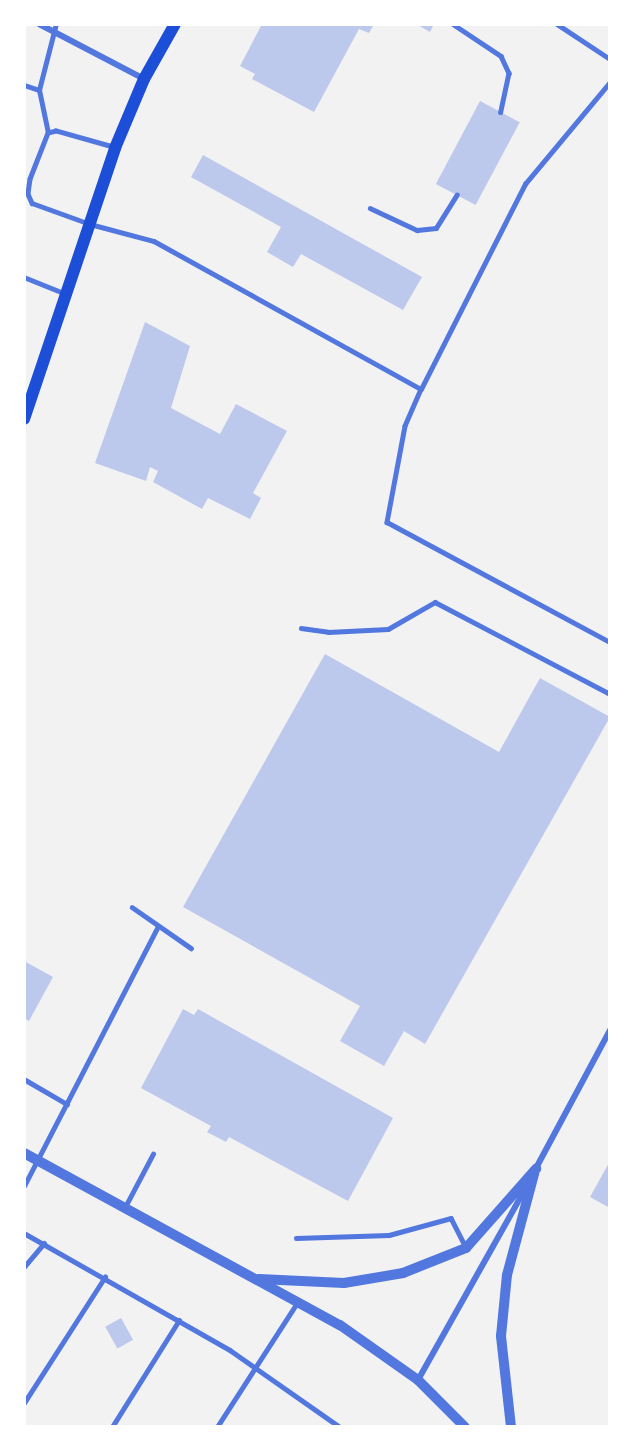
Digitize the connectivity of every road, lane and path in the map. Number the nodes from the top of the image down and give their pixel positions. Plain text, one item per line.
1 (39, 24) edge
2 (56, 24) edge
3 (175, 24) edge
4 (453, 24) edge
5 (557, 24) edge
6 (53, 31) junction
7 (610, 59) edge
8 (144, 80) junction
9 (610, 82) edge
10 (24, 85) edge
11 (39, 90) junction
12 (501, 112) dead end
13 (48, 133) junction
14 (116, 148) junction
15 (24, 177) edge
16 (30, 179) junction
17 (457, 195) dead end
18 (370, 207) dead end
19 (90, 224) junction
20 (24, 277) edge
21 (66, 294) junction
22 (421, 388) junction
23 (28, 393) edge
24 (24, 420) edge
25 (301, 628) dead end
26 (610, 642) edge
27 (610, 694) edge
28 (132, 907) dead end
29 (159, 926) junction
30 (190, 948) dead end
31 (610, 1030) edge
32 (24, 1079) edge
33 (67, 1104) junction
34 (24, 1153) edge
35 (153, 1154) dead end
36 (38, 1161) junction
37 (536, 1169) junction
38 (24, 1186) edge
39 (125, 1208) junction
40 (24, 1233) edge
41 (296, 1238) dead end
42 (44, 1243) junction
43 (466, 1248) junction
44 (24, 1267) edge
45 (105, 1277) junction
46 (256, 1279) junction
47 (298, 1302) junction
48 (179, 1320) junction
49 (255, 1368) junction
50 (418, 1380) junction
51 (24, 1403) edge
52 (337, 1426) edge
53 (112, 1427) edge
54 (217, 1427) edge
55 (465, 1427) edge
56 (511, 1427) edge

1 - 6 street
2 - 6 lane
3 - 8 main road
4 - 12 lane
5 - 7 lane
6 - 8 street
6 - 11 lane
8 - 14 main road
9 - 22 lane
10 - 11 lane
11 - 13 lane
13 - 14 lane
13 - 16 lane
14 - 19 main road
15 - 16 lane
16 - 19 lane
17 - 18 lane
19 - 21 main road
19 - 22 lane
20 - 21 lane
21 - 23 main road
22 - 26 lane
23 - 24 main road
25 - 27 lane
28 - 29 lane
29 - 30 lane
29 - 33 lane
31 - 37 street
32 - 33 lane
33 - 36 lane
34 - 36 street
35 - 39 lane
36 - 38 lane
36 - 39 street
37 - 43 street
37 - 50 street
37 - 56 street
39 - 46 street
40 - 42 lane
41 - 43 lane
42 - 44 lane
42 - 45 lane
43 - 46 street
45 - 48 lane
45 - 51 lane
46 - 47 street
47 - 49 lane
47 - 50 street
48 - 49 lane
48 - 53 lane
49 - 52 lane
49 - 54 lane
50 - 55 street

